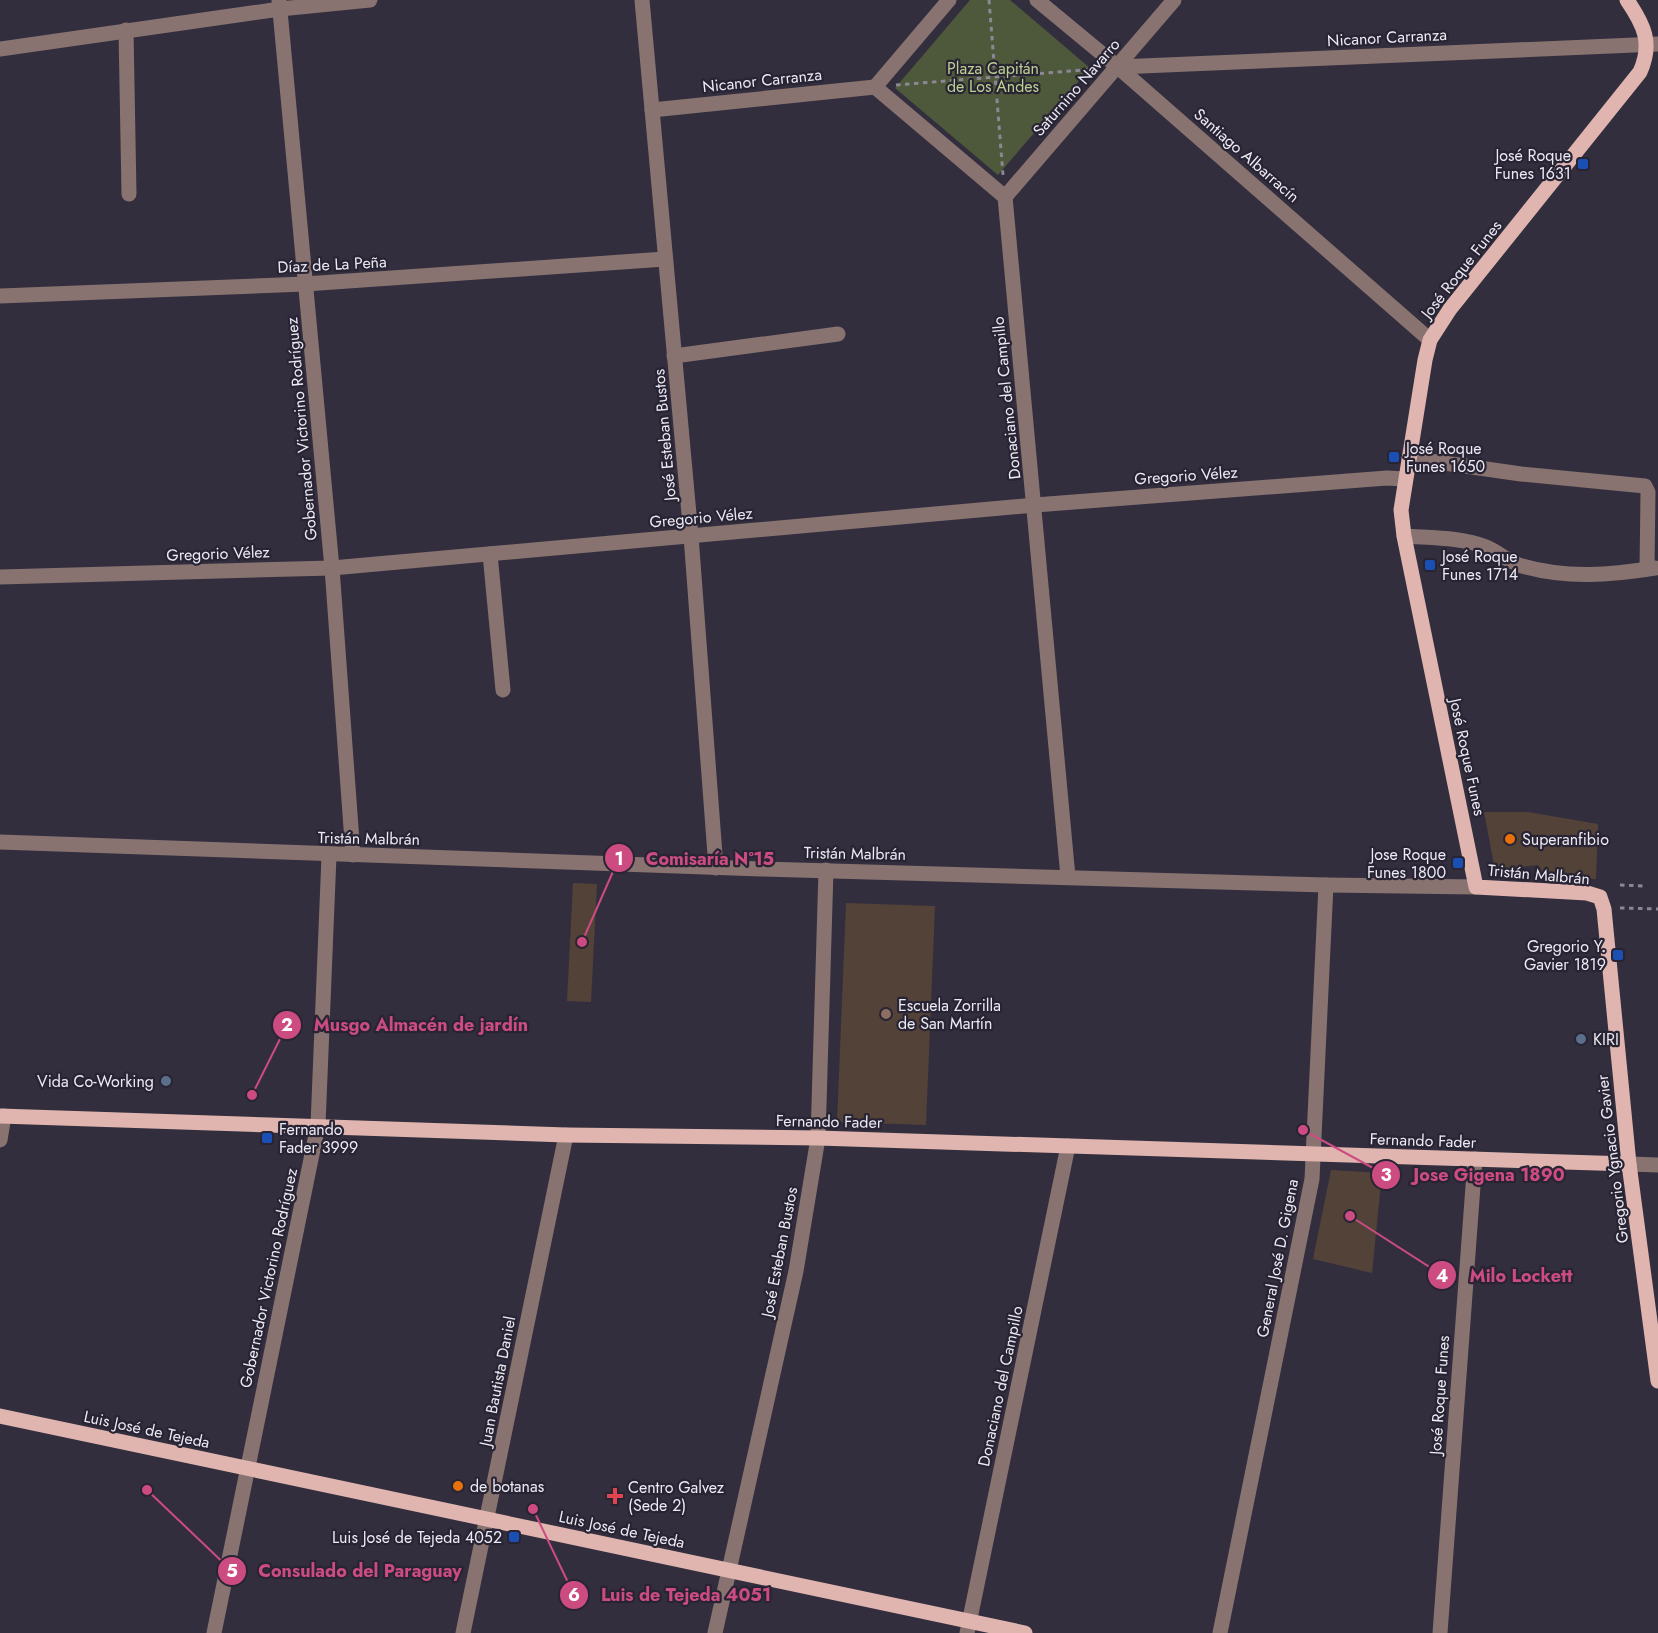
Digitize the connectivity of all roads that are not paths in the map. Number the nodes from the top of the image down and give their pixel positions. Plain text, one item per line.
1 (370, 0) edge
2 (642, 0) edge
3 (949, 0) edge
4 (1037, 0) edge
5 (1174, 0) edge
6 (1627, 0) edge
7 (279, 4) edge
8 (126, 30) junction
9 (1653, 44) edge
10 (0, 49) edge
11 (1118, 67) junction
12 (875, 87) junction
13 (652, 110) junction
14 (129, 194) dead end
15 (1005, 197) junction
16 (665, 260) junction
17 (305, 284) junction
18 (0, 296) edge
19 (838, 334) dead end
20 (1430, 340) junction
21 (675, 356) junction
22 (1408, 458) junction
23 (1405, 479) junction
24 (1035, 505) junction
25 (691, 536) junction
26 (1404, 536) junction
27 (490, 554) junction
28 (332, 568) junction
29 (1653, 569) edge
30 (0, 577) edge
31 (503, 690) dead end
32 (0, 842) edge
33 (352, 855) junction
34 (329, 856) junction
35 (716, 868) junction
36 (826, 870) junction
37 (1068, 877) junction
38 (1326, 885) junction
39 (1476, 887) junction
40 (1600, 897) joint
41 (2, 1116) edge
42 (318, 1125) junction
43 (566, 1136) junction
44 (818, 1138) junction
45 (0, 1140) edge
46 (1068, 1146) junction
47 (1314, 1155) junction
48 (1475, 1159) junction
49 (1629, 1164) junction
50 (1658, 1165) edge
51 (1658, 1381) edge
52 (0, 1416) edge
53 (246, 1468) junction
54 (488, 1519) junction
55 (729, 1569) junction
56 (969, 1627) edge
57 (214, 1633) edge
58 (464, 1633) edge
59 (715, 1633) edge
60 (1025, 1633) edge
61 (1220, 1633) edge
62 (1440, 1633) edge

1 - 7 street
2 - 13 street, José Esteban Bustos
3 - 12 street
4 - 11 street, Santiago Albarracín
5 - 11 street, Saturnino Navarro
6 - 9 main road
7 - 8 street
7 - 17 street, Gobernador Victorino Rodríguez
8 - 10 street
8 - 14 street
9 - 11 street, Nicanor Carranza
9 - 20 main road, José Roque Funes
11 - 15 street, Saturnino Navarro
11 - 20 street, Santiago Albarracín
12 - 13 street, Nicanor Carranza
12 - 15 street
13 - 16 street, José Esteban Bustos
15 - 24 street, Donaciano del Campillo
16 - 17 street, Díaz de La Peña
16 - 21 street, José Esteban Bustos
17 - 18 street, Díaz de La Peña
17 - 28 street, Gobernador Victorino Rodríguez
19 - 21 street
20 - 22 main road, José Roque Funes
21 - 25 street, José Esteban Bustos
22 - 23 main road, José Roque Funes
22 - 29 street
23 - 24 street, Gregorio Vélez
23 - 26 main road, José Roque Funes
24 - 25 street, Gregorio Vélez
24 - 37 street, Donaciano del Campillo
25 - 27 street, Gregorio Vélez
25 - 35 street, José Esteban Bustos
26 - 29 street
26 - 39 main road, José Roque Funes
27 - 28 street, Gregorio Vélez
27 - 31 street
28 - 30 street, Gregorio Vélez
28 - 33 street, Gobernador Victorino Rodríguez
32 - 34 street, Tristán Malbrán
33 - 34 street, Tristán Malbrán
33 - 35 street, Tristán Malbrán
34 - 42 street, Gobernador Victorino Rodríguez
35 - 36 street, Tristán Malbrán
36 - 37 street, Tristán Malbrán
36 - 44 street, José Esteban Bustos
37 - 38 street, Tristán Malbrán
38 - 39 street, Tristán Malbrán
38 - 47 street, General José D. Gigena
39 - 40 main road, Tristán Malbrán
40 - 49 main road, Gregorio Ygnacio Gavier
41 - 42 main road, Fernando Fader
41 - 45 street
42 - 43 main road, Fernando Fader
42 - 53 street, Gobernador Victorino Rodríguez
43 - 44 main road, Fernando Fader
43 - 54 street, Juan Bautista Daniel
44 - 46 main road, Fernando Fader
44 - 55 street, José Esteban Bustos
46 - 47 main road, Fernando Fader
46 - 56 street, Donaciano del Campillo
47 - 48 main road, Fernando Fader
47 - 61 street, General José D. Gigena
48 - 49 main road, Fernando Fader
48 - 62 street, José Roque Funes
49 - 50 street, Fernando Fader
49 - 51 main road, Gregorio Ygnacio Gavier
52 - 53 main road, Luis José de Tejeda
53 - 54 main road, Luis José de Tejeda
53 - 57 street, Gobernador Victorino Rodríguez
54 - 55 main road, Luis José de Tejeda
54 - 58 street, Juan Bautista Daniel
55 - 56 main road, Luis José de Tejeda
55 - 59 street, José Esteban Bustos
56 - 60 main road, Luis José de Tejeda

